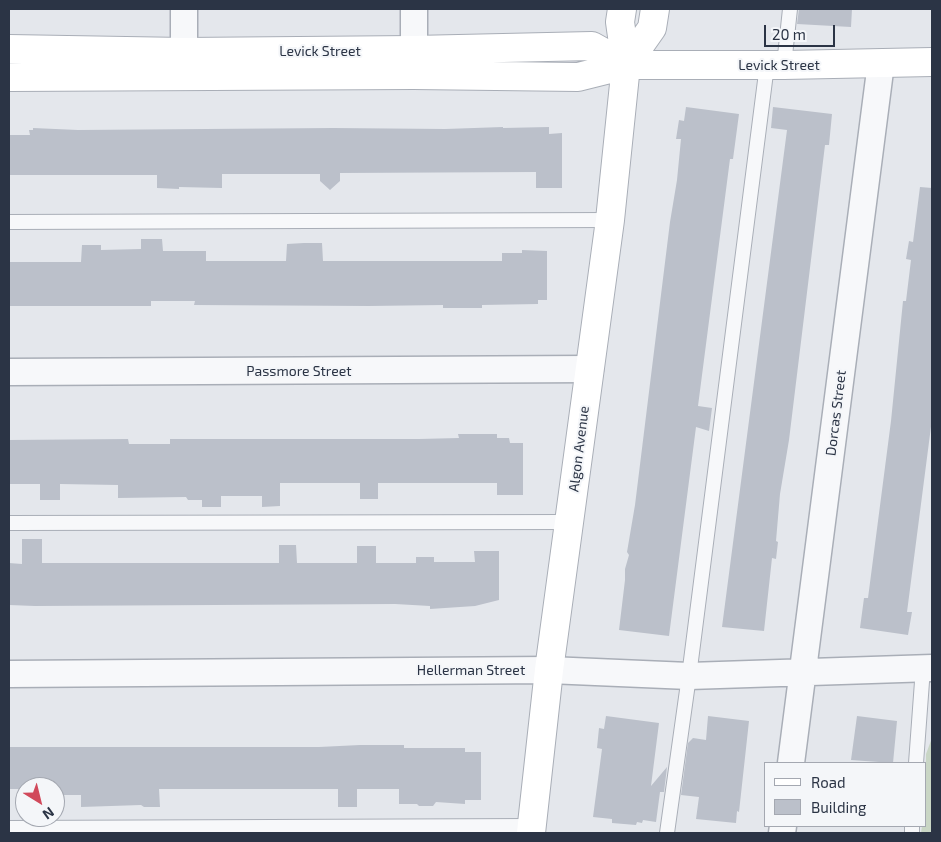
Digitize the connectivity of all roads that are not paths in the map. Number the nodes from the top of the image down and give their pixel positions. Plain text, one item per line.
1 (184, 9) edge
2 (414, 9) edge
3 (622, 9) edge
4 (655, 9) edge
5 (790, 9) edge
6 (9, 50) edge
7 (414, 50) junction
8 (932, 62) edge
9 (881, 63) junction
10 (184, 64) junction
11 (626, 65) junction
12 (775, 65) junction
13 (9, 77) edge
14 (610, 220) junction
15 (9, 222) edge
16 (590, 369) junction
17 (9, 372) edge
18 (570, 522) junction
19 (9, 523) edge
20 (930, 665) edge
21 (549, 670) junction
22 (803, 672) junction
23 (9, 674) edge
24 (689, 676) junction
25 (791, 762) edge
26 (916, 762) edge
27 (9, 828) edge
28 (532, 830) edge
29 (667, 833) edge

1 - 10 street
2 - 7 street
3 - 11 main road, Algon Avenue
4 - 11 main road, Algon Avenue
5 - 12 lane
6 - 10 main road, Levick Street
7 - 10 main road, Levick Street
7 - 11 main road, Levick Street
8 - 9 main road, Levick Street
9 - 12 main road, Levick Street
9 - 22 street, Dorcas Street
10 - 11 main road, Levick Street
10 - 13 main road, Levick Street
11 - 12 main road, Levick Street
11 - 14 main road, Algon Avenue
12 - 24 lane
14 - 15 lane
14 - 16 main road, Algon Avenue
16 - 17 street, Passmore Street
16 - 18 main road, Algon Avenue
18 - 19 lane
18 - 21 main road, Algon Avenue
20 - 22 street, Hellerman Street
20 - 26 lane
21 - 23 street, Hellerman Street
21 - 24 street, Hellerman Street
21 - 28 main road, Algon Avenue
22 - 24 street, Hellerman Street
22 - 25 street, Dorcas Street
24 - 29 lane
27 - 28 lane

